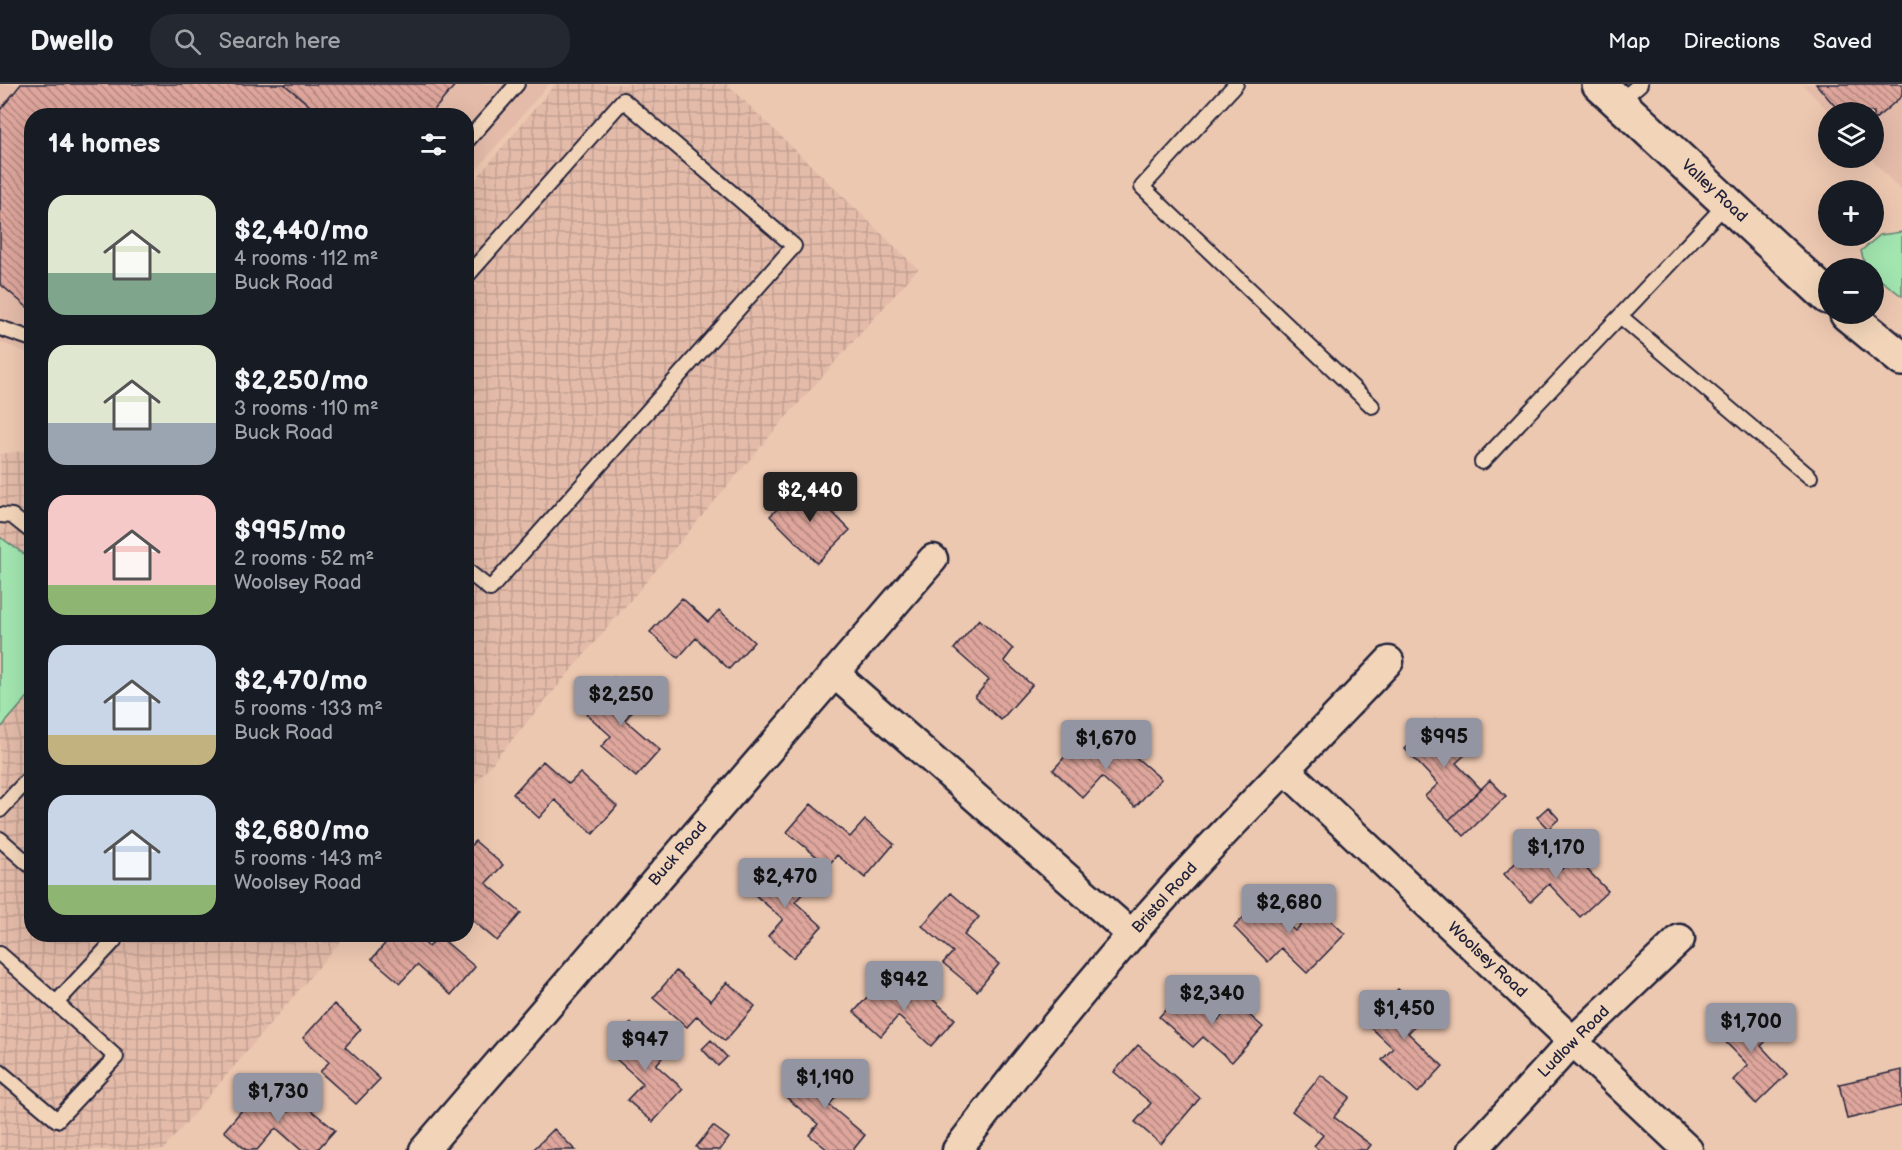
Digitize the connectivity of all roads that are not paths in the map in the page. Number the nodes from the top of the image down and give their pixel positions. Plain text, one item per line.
1 (517, 84) edge
2 (1236, 84) edge
3 (1619, 90) edge
4 (474, 133) edge
5 (1726, 203) junction
6 (474, 268) edge
7 (1818, 288) edge
8 (1620, 316) junction
9 (1859, 324) edge
10 (0, 328) edge
11 (24, 336) edge
12 (1902, 359) edge
13 (1372, 406) dead end
14 (1482, 462) dead end
15 (1810, 477) dead end
16 (0, 515) edge
17 (24, 526) edge
18 (933, 559) dead end
19 (474, 576) edge
20 (1389, 661) dead end
21 (834, 673) junction
22 (1286, 771) junction
23 (24, 784) edge
24 (0, 810) edge
25 (0, 839) edge
26 (24, 860) edge
27 (1132, 934) junction
28 (1680, 939) dead end
29 (113, 942) edge
30 (0, 954) edge
31 (56, 1003) junction
32 (1572, 1042) junction
33 (0, 1072) edge
34 (424, 1150) edge
35 (957, 1150) edge
36 (1473, 1150) edge
37 (1688, 1150) edge

1 - 4 lane
2 - 13 lane
3 - 5 main road, Valley Road
5 - 7 main road, Valley Road
5 - 8 lane
6 - 19 lane
8 - 14 lane
8 - 15 lane
9 - 12 main road
10 - 11 lane
16 - 17 lane
18 - 21 street, Buck Road
20 - 22 street, Bristol Road
21 - 27 street
21 - 34 street, Buck Road
22 - 27 street, Bristol Road
22 - 32 street, Woolsey Road
23 - 24 lane
25 - 26 lane
27 - 35 street, Bristol Road
28 - 32 street, Ludlow Road
29 - 31 lane
30 - 31 lane
31 - 33 lane
32 - 36 street, Ludlow Road
32 - 37 street, Woolsey Road

